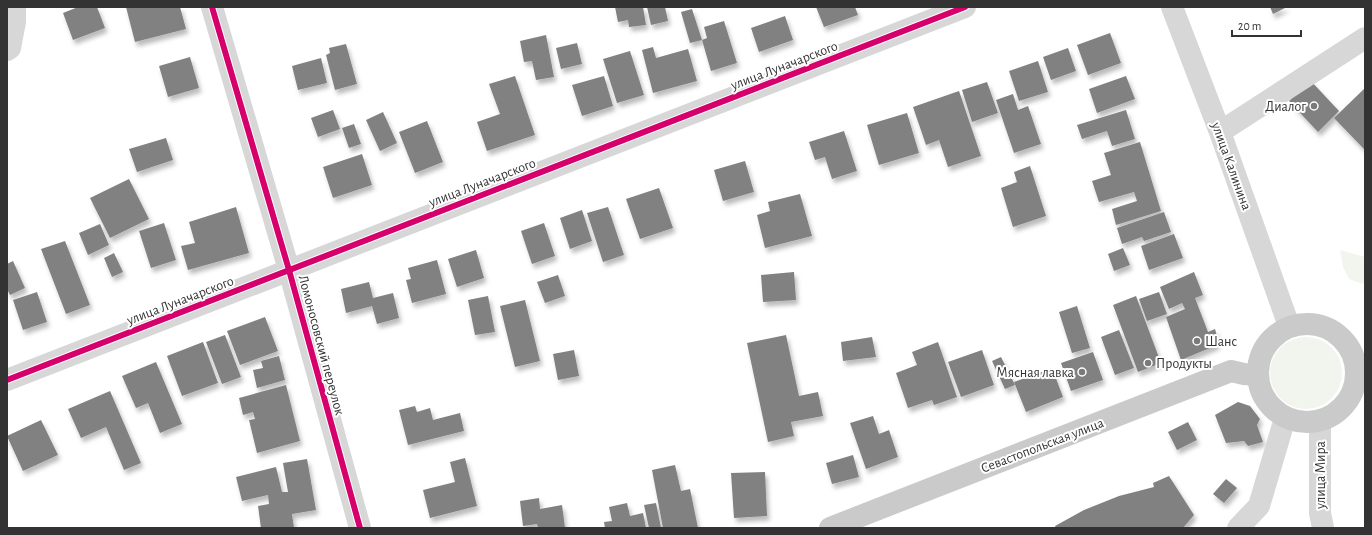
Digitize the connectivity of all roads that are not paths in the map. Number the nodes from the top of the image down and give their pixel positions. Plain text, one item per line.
1 (15, 7) edge
2 (212, 7) edge
3 (965, 7) edge
4 (1172, 7) edge
5 (1365, 38) edge
6 (7, 50) edge
7 (1220, 132) junction
8 (290, 270) junction
9 (1289, 326) junction
10 (1358, 347) edge
11 (1257, 375) junction
12 (7, 380) edge
13 (1285, 418) junction
14 (1320, 421) junction
15 (360, 528) edge
16 (830, 528) edge
17 (1238, 528) edge
18 (1323, 528) edge

1 - 6 street
2 - 8 street, Ломоносовский переулок
3 - 8 street, улица Луначарского
4 - 7 street, улица Калинина
5 - 7 street
7 - 9 street, улица Калинина
8 - 12 street, улица Луначарского
8 - 15 street, Ломоносовский переулок
9 - 10 main road
9 - 11 main road
10 - 14 main road
11 - 13 main road
11 - 16 main road, Севастопольская улица
13 - 14 main road
13 - 17 street
14 - 18 street, улица Мира

